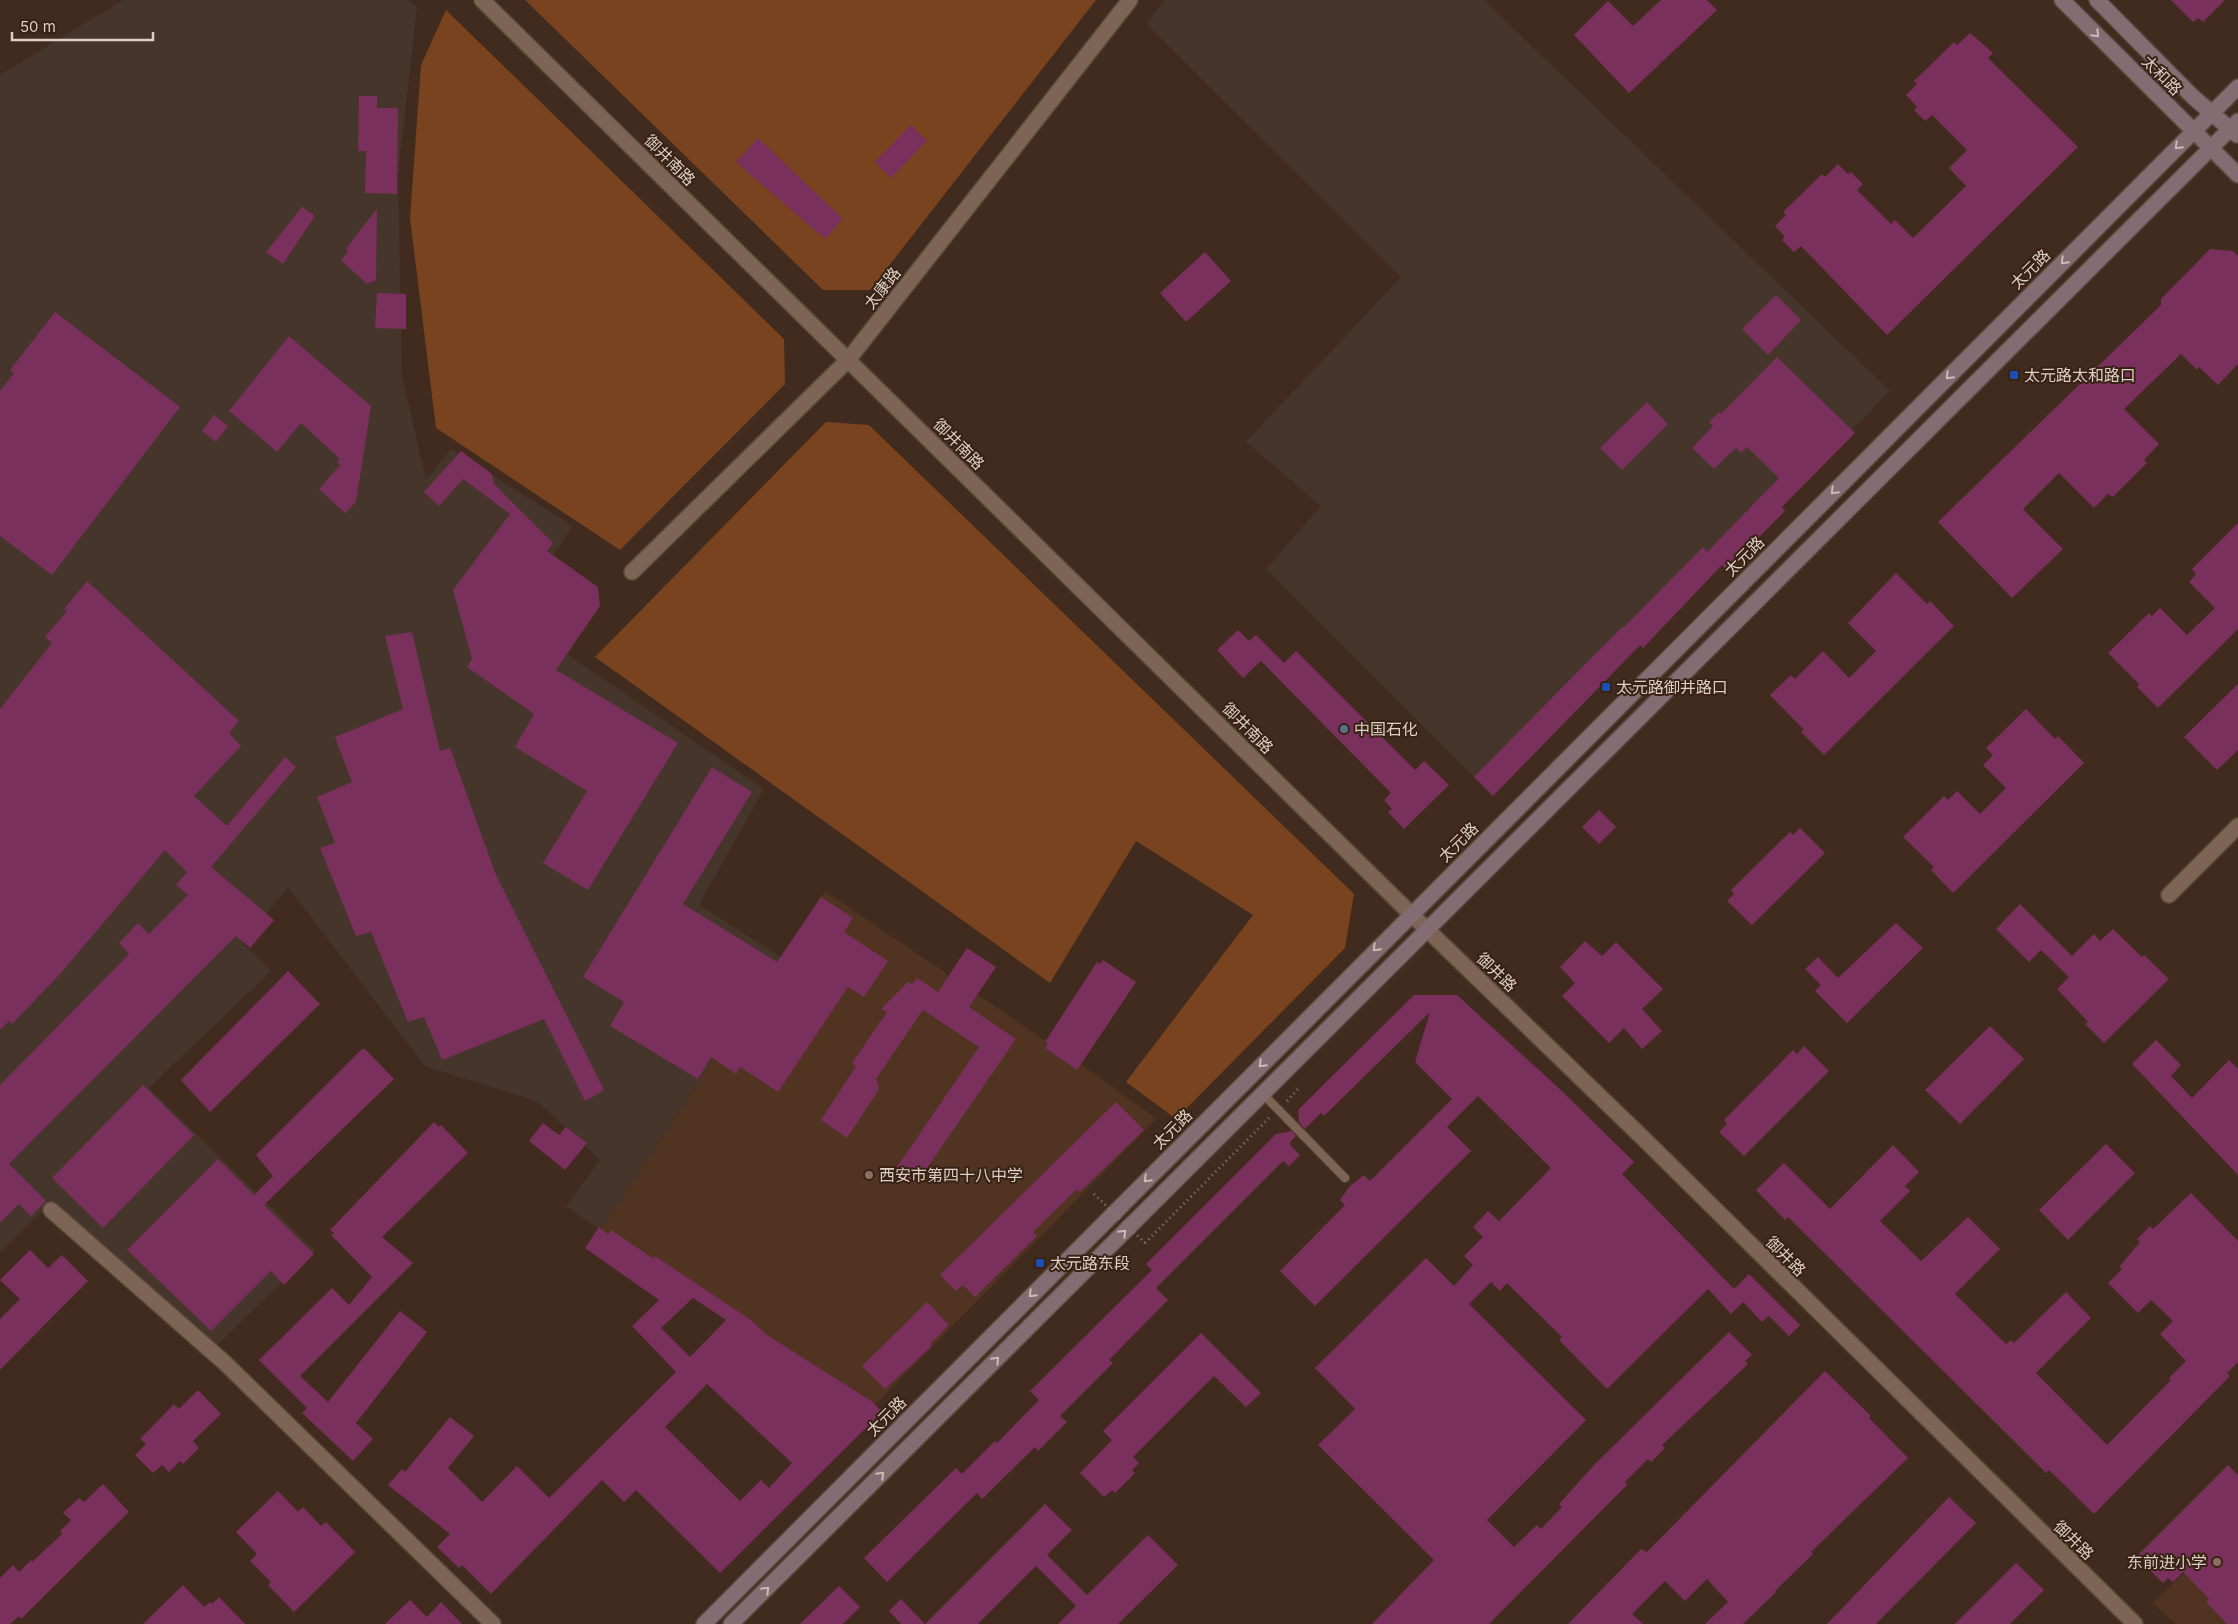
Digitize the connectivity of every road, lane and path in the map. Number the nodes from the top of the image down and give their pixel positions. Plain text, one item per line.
1 (482, 0) edge
2 (1130, 0) edge
3 (2062, 0) edge
4 (2097, 0) edge
5 (2238, 87) edge
6 (2211, 114) junction
7 (2236, 129) edge
8 (2193, 132) junction
9 (2210, 148) junction
10 (2238, 175) edge
11 (848, 360) junction
12 (632, 572) dead end
13 (2238, 826) edge
14 (2169, 895) dead end
15 (1411, 914) junction
16 (1428, 929) junction
17 (1298, 1089) dead end
18 (1263, 1094) junction
19 (1278, 1110) junction
20 (1344, 1178) dead end
21 (1094, 1194) dead end
22 (50, 1210) dead end
23 (493, 1624) edge
24 (704, 1624) edge
25 (731, 1624) edge
26 (2136, 1624) edge

1 - 11 street, 御井南路
2 - 11 street, 太康路
3 -> 8 main road, 太和路
4 - 6 main road, 太和路
5 - 6 main road, 太元路
6 - 7 main road, 太和路
6 - 8 main road, 太元路
7 - 9 main road
8 - 9 main road, 太和路
8 -> 15 main road, 太元路
9 - 10 main road, 太和路
9 - 16 main road
11 - 12 street, 太康路
11 - 15 street, 御井南路
13 - 14 street
15 - 16 street, 御井路
15 -> 24 main road, 太元路
16 - 18 main road
16 - 26 street, 御井路
17 - 19 path
18 - 19 lane
25 -> 18 main road
19 - 20 lane
19 - 21 path, bridge
22 - 23 street

